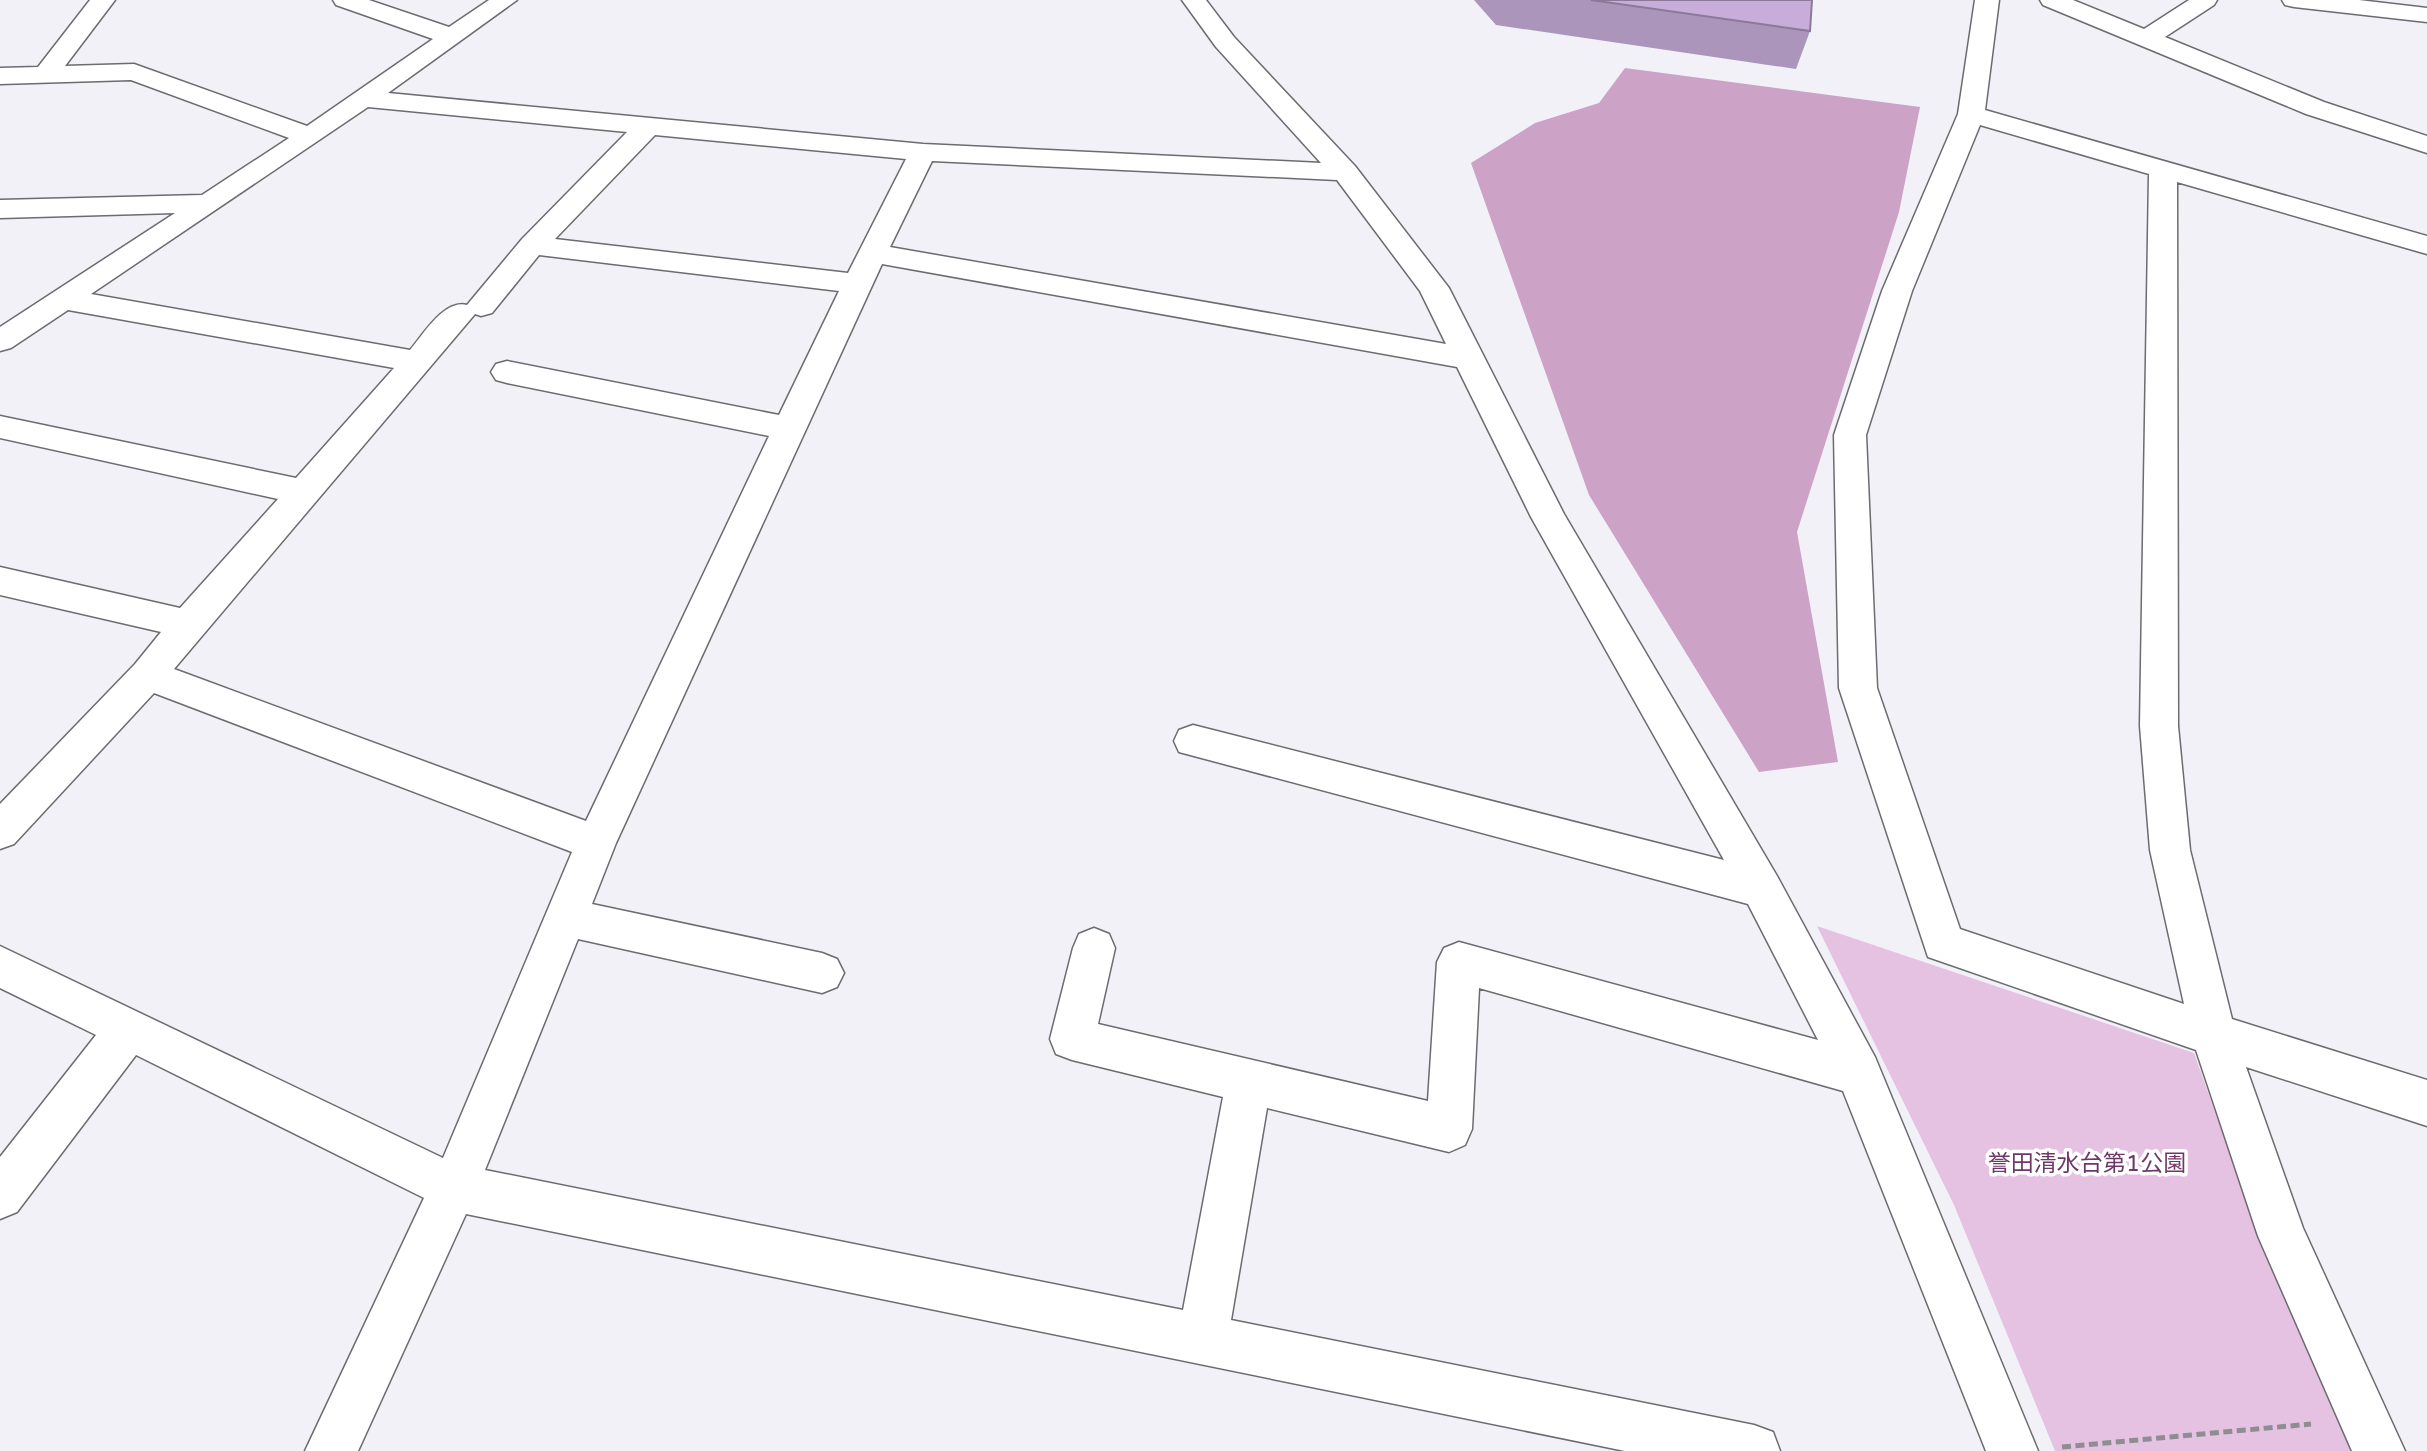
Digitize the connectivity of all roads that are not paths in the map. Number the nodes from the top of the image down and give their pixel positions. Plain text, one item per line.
1 (103, 0) edge
2 (345, 0) edge
3 (505, 0) edge
4 (1194, 0) edge
5 (1987, 0) edge
6 (2052, 0) edge
7 (2205, 0) edge
8 (2294, 0) edge
9 (2427, 15) edge
10 (450, 36) junction
11 (2144, 40) junction
12 (45, 75) junction
13 (0, 76) edge
14 (364, 99) junction
15 (1971, 114) junction
16 (648, 126) junction
17 (310, 136) junction
18 (2427, 145) edge
19 (923, 152) junction
20 (2163, 168) junction
21 (1345, 172) junction
22 (208, 203) junction
23 (0, 209) edge
24 (532, 245) junction
25 (2427, 245) edge
26 (865, 268) junction
27 (62, 299) junction
28 (0, 341) edge
29 (1468, 358) junction
30 (417, 362) junction
31 (507, 372) dead end
32 (0, 427) edge
33 (790, 429) junction
34 (303, 492) junction
35 (0, 581) edge
36 (188, 624) junction
37 (148, 676) junction
38 (1193, 741) dead end
39 (0, 831) edge
40 (596, 844) junction
41 (1762, 889) junction
42 (565, 917) junction
43 (1094, 948) dead end
44 (0, 966) edge
45 (822, 973) dead end
46 (129, 1028) junction
47 (2213, 1035) junction
48 (1858, 1073) junction
49 (1249, 1081) junction
50 (2427, 1103) edge
51 (454, 1188) junction
52 (0, 1195) edge
53 (1203, 1339) junction
54 (2372, 1435) edge
55 (2029, 1450) edge
56 (331, 1451) edge
57 (1754, 1451) edge

1 - 12 street
2 - 10 street
3 - 10 street
4 - 21 street
5 - 15 street
6 - 11 street
7 - 11 street
8 - 9 street
10 - 14 street
11 - 18 street
12 - 13 street
12 - 17 street
14 - 16 street
14 - 17 street
15 - 20 street
15 - 47 street
16 - 19 street
16 - 24 street
17 - 22 street
19 - 21 street
19 - 26 street
20 - 25 street
20 - 47 street
21 - 29 street
22 - 23 street
22 - 27 street
24 - 26 street
24 - 30 street
26 - 29 street
26 - 33 street
27 - 28 street
27 - 30 street
29 - 41 street
30 - 34 street
31 - 33 street
32 - 34 street
33 - 40 street
34 - 36 street
35 - 36 street
36 - 37 street
37 - 39 street
37 - 40 street
38 - 41 street
40 - 42 street
41 - 48 street
42 - 45 street
42 - 51 street
43 - 49 street
44 - 46 street
46 - 51 street
46 - 52 street
47 - 50 street
47 - 54 street
48 - 49 street
48 - 55 street
49 - 53 street
51 - 53 street
51 - 56 street
53 - 57 street

